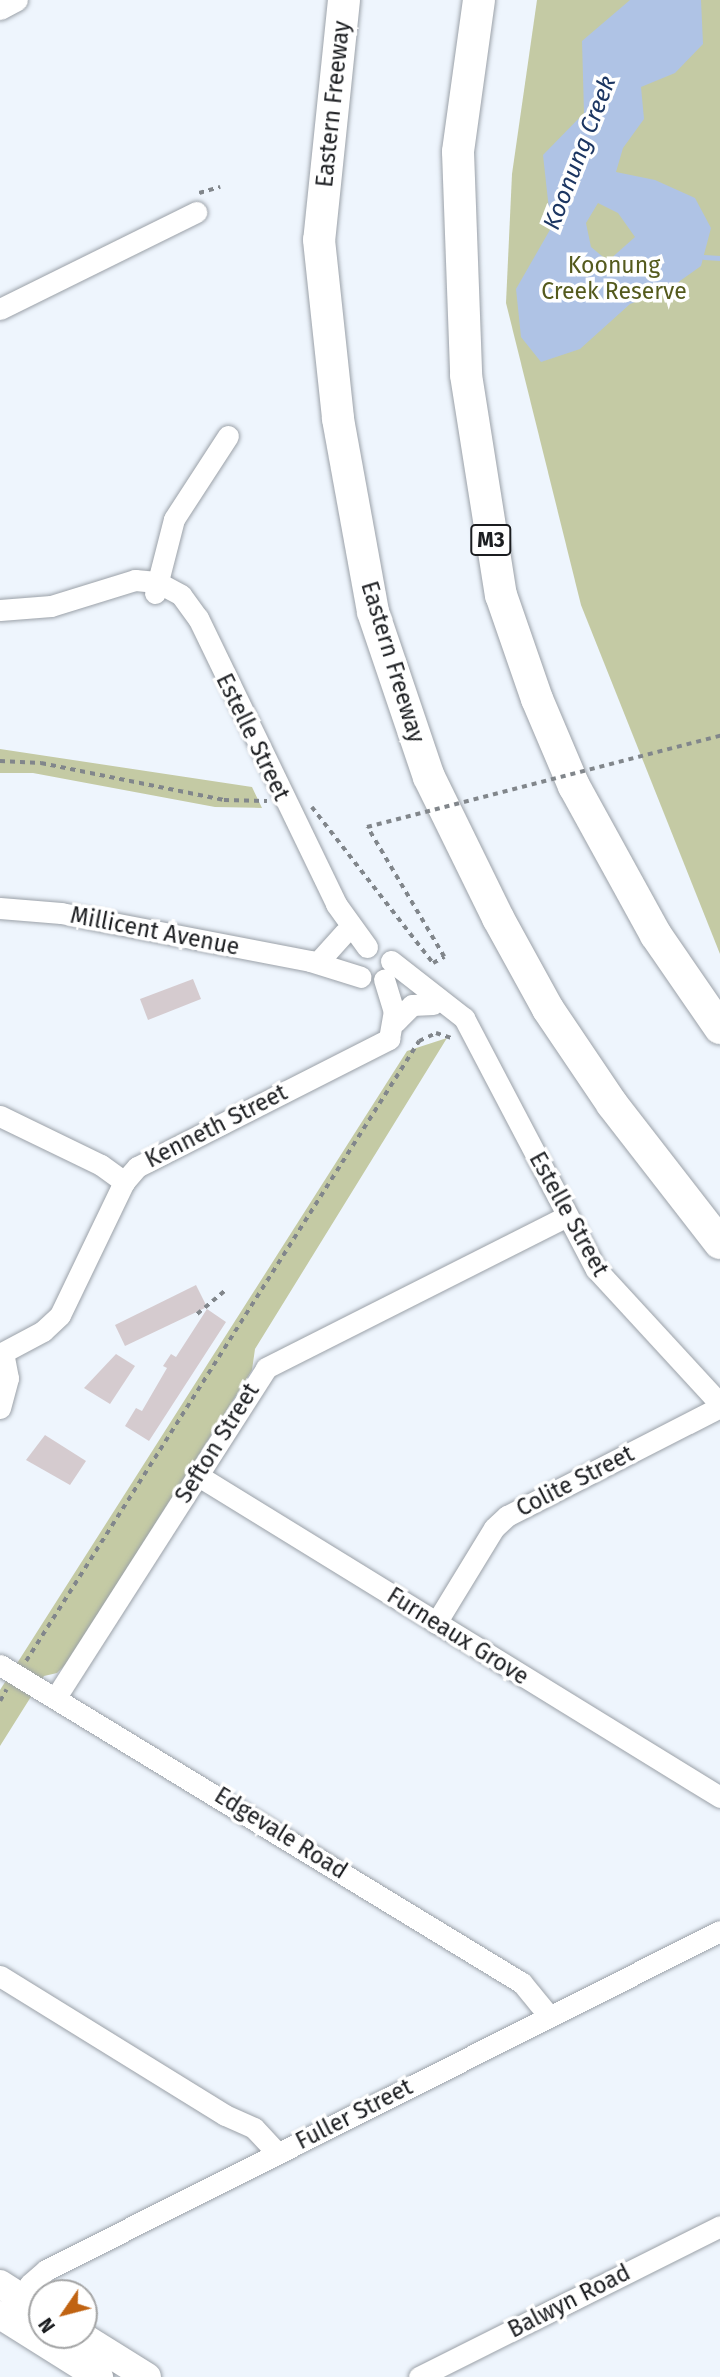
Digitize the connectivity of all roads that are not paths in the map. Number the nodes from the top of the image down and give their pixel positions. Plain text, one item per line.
1 (17, 0) edge
2 (344, 0) edge
3 (479, 0) edge
4 (0, 9) edge
5 (196, 203) road end
6 (0, 309) edge
7 (228, 436) dead end
8 (156, 589) junction
9 (0, 610) edge
10 (336, 904) junction
11 (0, 908) edge
12 (344, 933) junction
13 (315, 961) junction
14 (371, 967) junction
15 (433, 1004) junction
16 (395, 1022) junction
17 (720, 1028) edge
18 (477, 1042) junction
19 (360, 1052) junction
20 (0, 1116) edge
21 (124, 1182) junction
22 (567, 1216) junction
23 (720, 1243) edge
24 (1, 1353) edge
25 (720, 1405) edge
26 (0, 1408) edge
27 (197, 1475) junction
28 (436, 1623) junction
29 (8, 1670) edge
30 (56, 1697) junction
31 (720, 1797) edge
32 (720, 1931) edge
33 (0, 1976) edge
34 (549, 2016) junction
35 (270, 2157) junction
36 (720, 2226) edge
37 (14, 2306) edge
38 (98, 2346) edge
39 (99, 2377) edge
40 (147, 2377) edge
41 (419, 2377) edge

1 - 4 street
2 - 23 highway, Eastern Freeway
3 - 17 highway, M3
5 - 6 street
7 - 8 street
8 - 9 street
8 - 10 street, Estelle Street
10 - 12 street, Estelle Street
10 - 14 street, Estelle Street
11 - 13 street, Millicent Avenue
12 - 13 street
12 - 14 street, Estelle Street
13 - 14 street, Millicent Avenue
14 - 15 street, Estelle Street
14 - 16 street
14 - 18 street, Estelle Street
14 - 19 street, Kenneth Street
15 - 16 street
15 - 18 street, Estelle Street
16 - 19 street, Kenneth Street
18 - 22 street, Estelle Street
19 - 21 street, Kenneth Street
20 - 21 street
21 - 24 street, Kenneth Street
22 - 25 street, Estelle Street
22 - 27 street, Sefton Street
24 - 26 street
25 - 28 street, Colite Street
27 - 28 street, Furneaux Grove
27 - 30 street, Sefton Street
28 - 31 street, Furneaux Grove
29 - 30 street, Edgevale Road
30 - 34 street, Edgevale Road
32 - 34 street, Fuller Street
33 - 35 street
34 - 35 street, Fuller Street
35 - 37 street, Fuller Street
36 - 41 street, Balwyn Road
37 - 39 main road
38 - 40 main road

